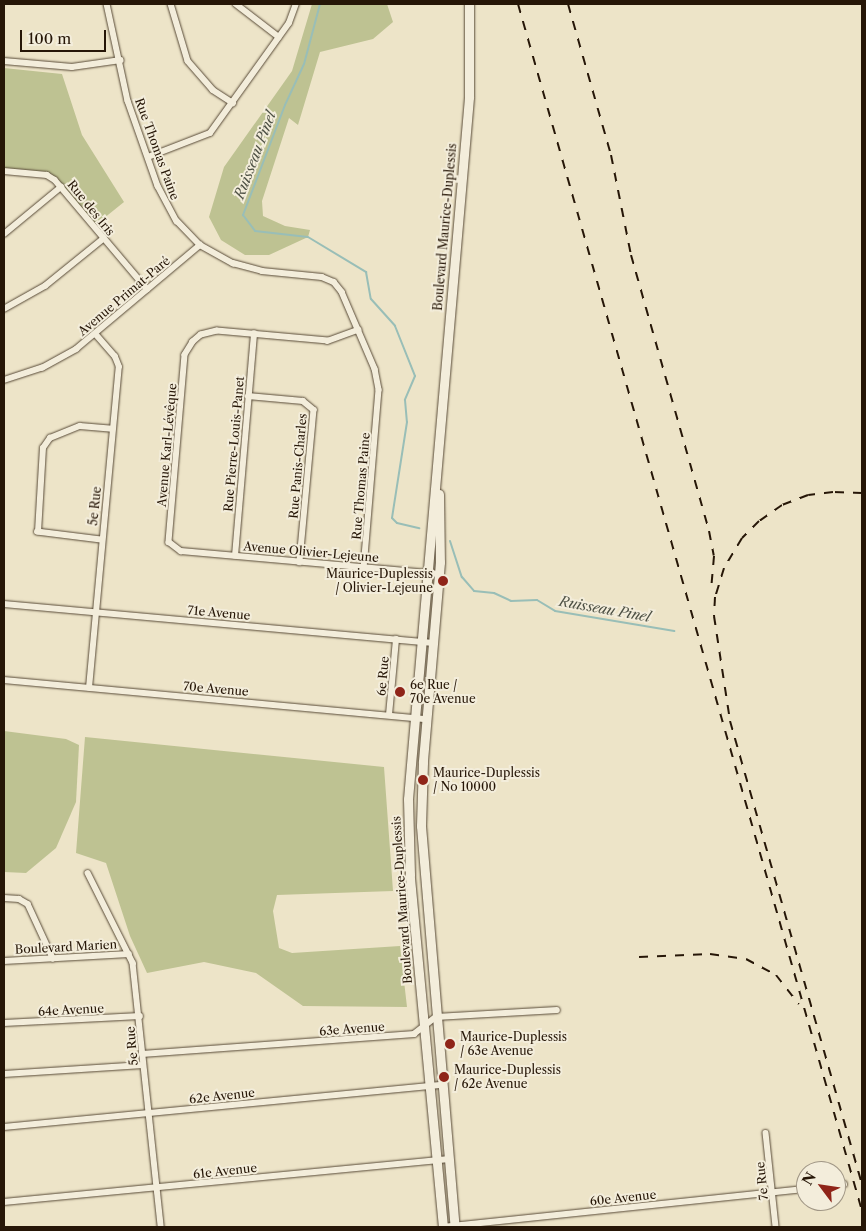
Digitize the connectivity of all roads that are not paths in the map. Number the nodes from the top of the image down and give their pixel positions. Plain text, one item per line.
1 (107, 4) edge
2 (171, 4) edge
3 (236, 4) edge
4 (296, 4) edge
5 (469, 4) edge
6 (279, 37) junction
7 (121, 60) junction
8 (4, 61) edge
9 (233, 103) junction
10 (148, 157) junction
11 (4, 171) edge
12 (61, 186) junction
13 (4, 234) edge
14 (103, 239) junction
15 (200, 245) junction
16 (147, 289) junction
17 (4, 308) edge
18 (359, 330) junction
19 (254, 334) junction
20 (96, 335) junction
21 (4, 380) edge
22 (248, 396) junction
23 (112, 429) junction
24 (437, 452) junction
25 (101, 540) junction
26 (181, 551) joint
27 (234, 556) junction
28 (300, 562) junction
29 (364, 567) junction
30 (426, 573) junction
31 (439, 574) junction
32 (4, 604) edge
33 (96, 612) junction
34 (396, 639) junction
35 (420, 642) junction
36 (433, 643) junction
37 (4, 680) edge
38 (89, 688) junction
39 (389, 715) junction
40 (414, 717) junction
41 (426, 718) junction
42 (420, 826) junction
43 (408, 827) junction
44 (88, 873) dead end
45 (4, 898) edge
46 (129, 954) junction
47 (54, 958) junction
48 (4, 961) edge
49 (557, 1010) dead end
50 (140, 1016) junction
51 (436, 1017) junction
52 (4, 1023) edge
53 (424, 1028) junction
54 (142, 1054) junction
55 (143, 1065) junction
56 (4, 1074) edge
57 (442, 1085) junction
58 (430, 1086) junction
59 (149, 1114) junction
60 (4, 1127) edge
61 (766, 1134) dead end
62 (449, 1159) junction
63 (436, 1160) junction
64 (157, 1188) junction
65 (796, 1191) edge
66 (773, 1194) junction
67 (4, 1202) edge
68 (162, 1227) edge
69 (443, 1227) edge
70 (455, 1227) edge
71 (776, 1227) edge

1 - 7 street, Rue Thomas Paine
2 - 9 street
3 - 6 street
4 - 6 street
5 - 24 street, Boulevard Maurice-Duplessis
6 - 9 street
7 - 8 street
7 - 10 street, Rue Thomas Paine
9 - 10 street
10 - 15 street, Rue Thomas Paine
11 - 12 street, Rue des Iris
12 - 13 street
12 - 14 street, Rue des Iris
14 - 16 street, Rue des Iris
14 - 17 street
15 - 16 street, Avenue Primat-Paré
15 - 18 street, Rue Thomas Paine
16 - 20 street, Avenue Primat-Paré
18 - 19 street
18 - 29 street, Rue Thomas Paine
19 - 22 street, Rue Pierre-Louis-Panet
19 - 26 street, Avenue Karl-Lévêque
20 - 21 street, Avenue Primat-Paré
20 - 23 street, 5e Rue
22 - 27 street, Rue Pierre-Louis-Panet
22 - 28 street, Rue Panis-Charles
23 - 25 street, 5e Rue
23 - 25 street
24 - 30 street, Boulevard Maurice-Duplessis
24 - 31 street, Boulevard Maurice-Duplessis
25 - 33 street, 5e Rue
26 - 27 street, Avenue Olivier-Lejeune
27 - 28 street, Avenue Olivier-Lejeune
28 - 29 street, Avenue Olivier-Lejeune
29 - 30 street, Avenue Olivier-Lejeune
30 - 31 street, Avenue Olivier-Lejeune
30 - 35 street, Boulevard Maurice-Duplessis
31 - 36 street, Boulevard Maurice-Duplessis
32 - 33 street, 71e Avenue
33 - 34 street, 71e Avenue
33 - 38 street, 5e Rue
34 - 35 street, 71e Avenue
34 - 39 street, 6e Rue
35 - 36 street, 71e Avenue
35 - 40 street, Boulevard Maurice-Duplessis
36 - 41 street, Boulevard Maurice-Duplessis
37 - 38 street, 70e Avenue
38 - 39 street, 70e Avenue
39 - 40 street, 70e Avenue
40 - 41 street, 70e Avenue
40 - 43 street, Boulevard Maurice-Duplessis
41 - 42 street, Boulevard Maurice-Duplessis
42 - 43 street
42 - 51 street, Boulevard Maurice-Duplessis
43 - 53 street, Boulevard Maurice-Duplessis
44 - 46 street, 5e Rue
45 - 47 street
46 - 47 street, Boulevard Marien
46 - 50 street, 5e Rue
47 - 48 street, Boulevard Marien
49 - 51 street
50 - 52 street, 64e Avenue
50 - 54 street, 5e Rue
51 - 53 street, 63e Avenue
51 - 57 street, Boulevard Maurice-Duplessis
53 - 54 street, 63e Avenue
53 - 58 street, Boulevard Maurice-Duplessis
54 - 55 street, 5e Rue
55 - 56 street
55 - 59 street, 5e Rue
57 - 58 street, 62e Avenue
57 - 62 street, Boulevard Maurice-Duplessis
58 - 59 street, 62e Avenue
58 - 63 street, Boulevard Maurice-Duplessis
59 - 60 street, 62e Avenue
59 - 64 street, 5e Rue
61 - 66 street, 7e Rue
62 - 63 street, 61e Avenue
62 - 70 street, Boulevard Maurice-Duplessis
63 - 64 street, 61e Avenue
63 - 69 street, Boulevard Maurice-Duplessis
64 - 67 street, 61e Avenue
64 - 68 street, 5e Rue
65 - 66 street, 60e Avenue
66 - 70 street, 60e Avenue
66 - 71 street, 7e Rue
69 - 70 street, 60e Avenue

